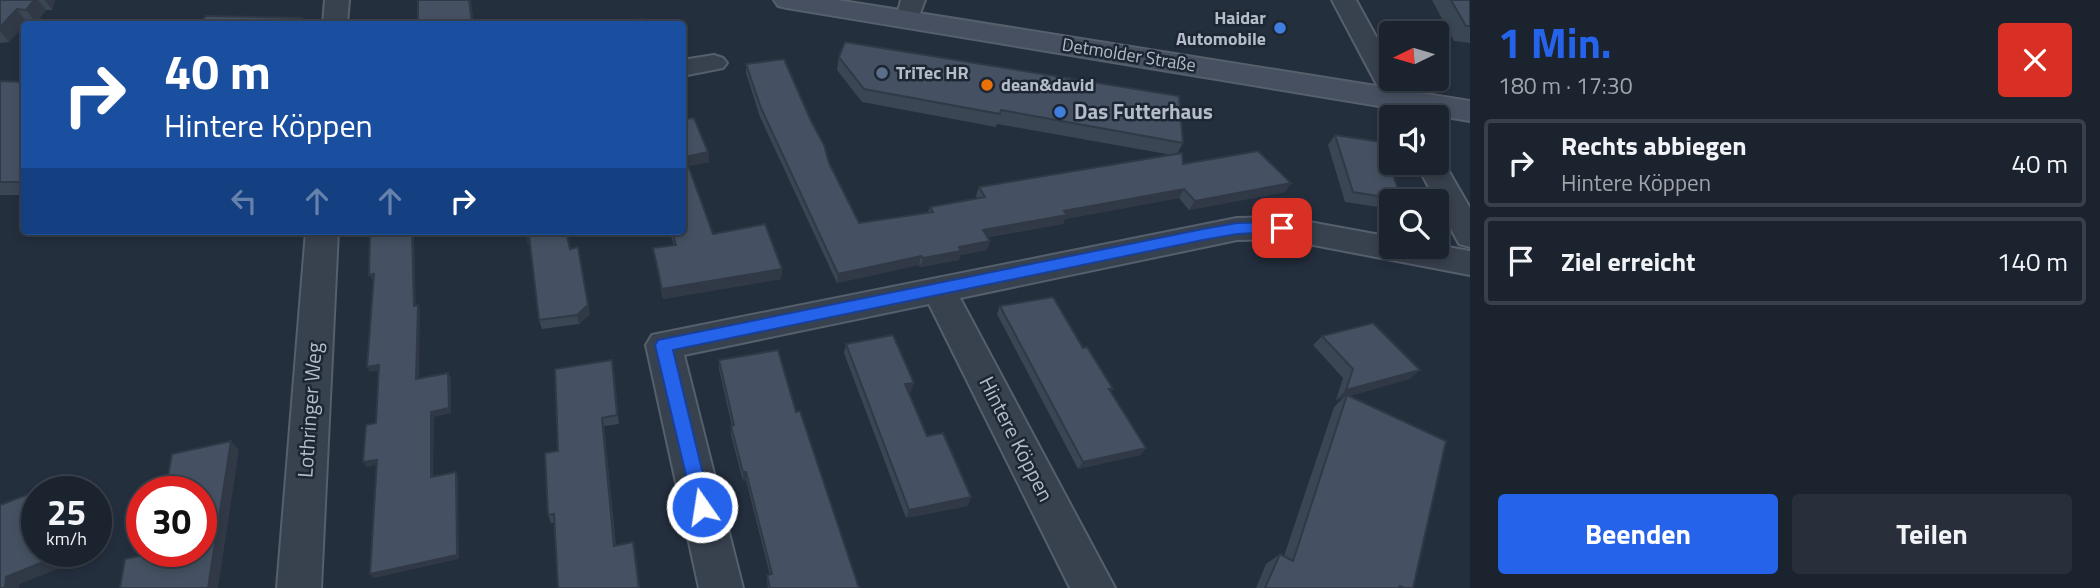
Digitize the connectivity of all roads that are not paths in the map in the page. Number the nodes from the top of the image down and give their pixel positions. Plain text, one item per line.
1 (337, 0) edge
2 (788, 0) edge
3 (1344, 0) edge
4 (911, 10) edge
5 (335, 21) edge
6 (713, 63) dead end
7 (686, 67) edge
8 (1388, 105) edge
9 (1401, 105) edge
10 (1449, 110) edge
11 (1470, 111) edge
12 (1437, 175) edge
13 (322, 235) edge
14 (1470, 236) edge
15 (1470, 263) edge
16 (939, 290) junction
17 (299, 588) edge
18 (721, 588) edge
19 (1093, 588) edge

1 - 5 street
2 - 4 main road, Detmolder Straße
3 - 9 street
4 - 8 main road, Detmolder Straße
6 - 7 street
10 - 11 main road, Detmolder Straße
12 - 14 street
13 - 17 street, Lothringer Weg
15 - 16 street
16 - 18 street
16 - 19 street, Hintere Köppen

